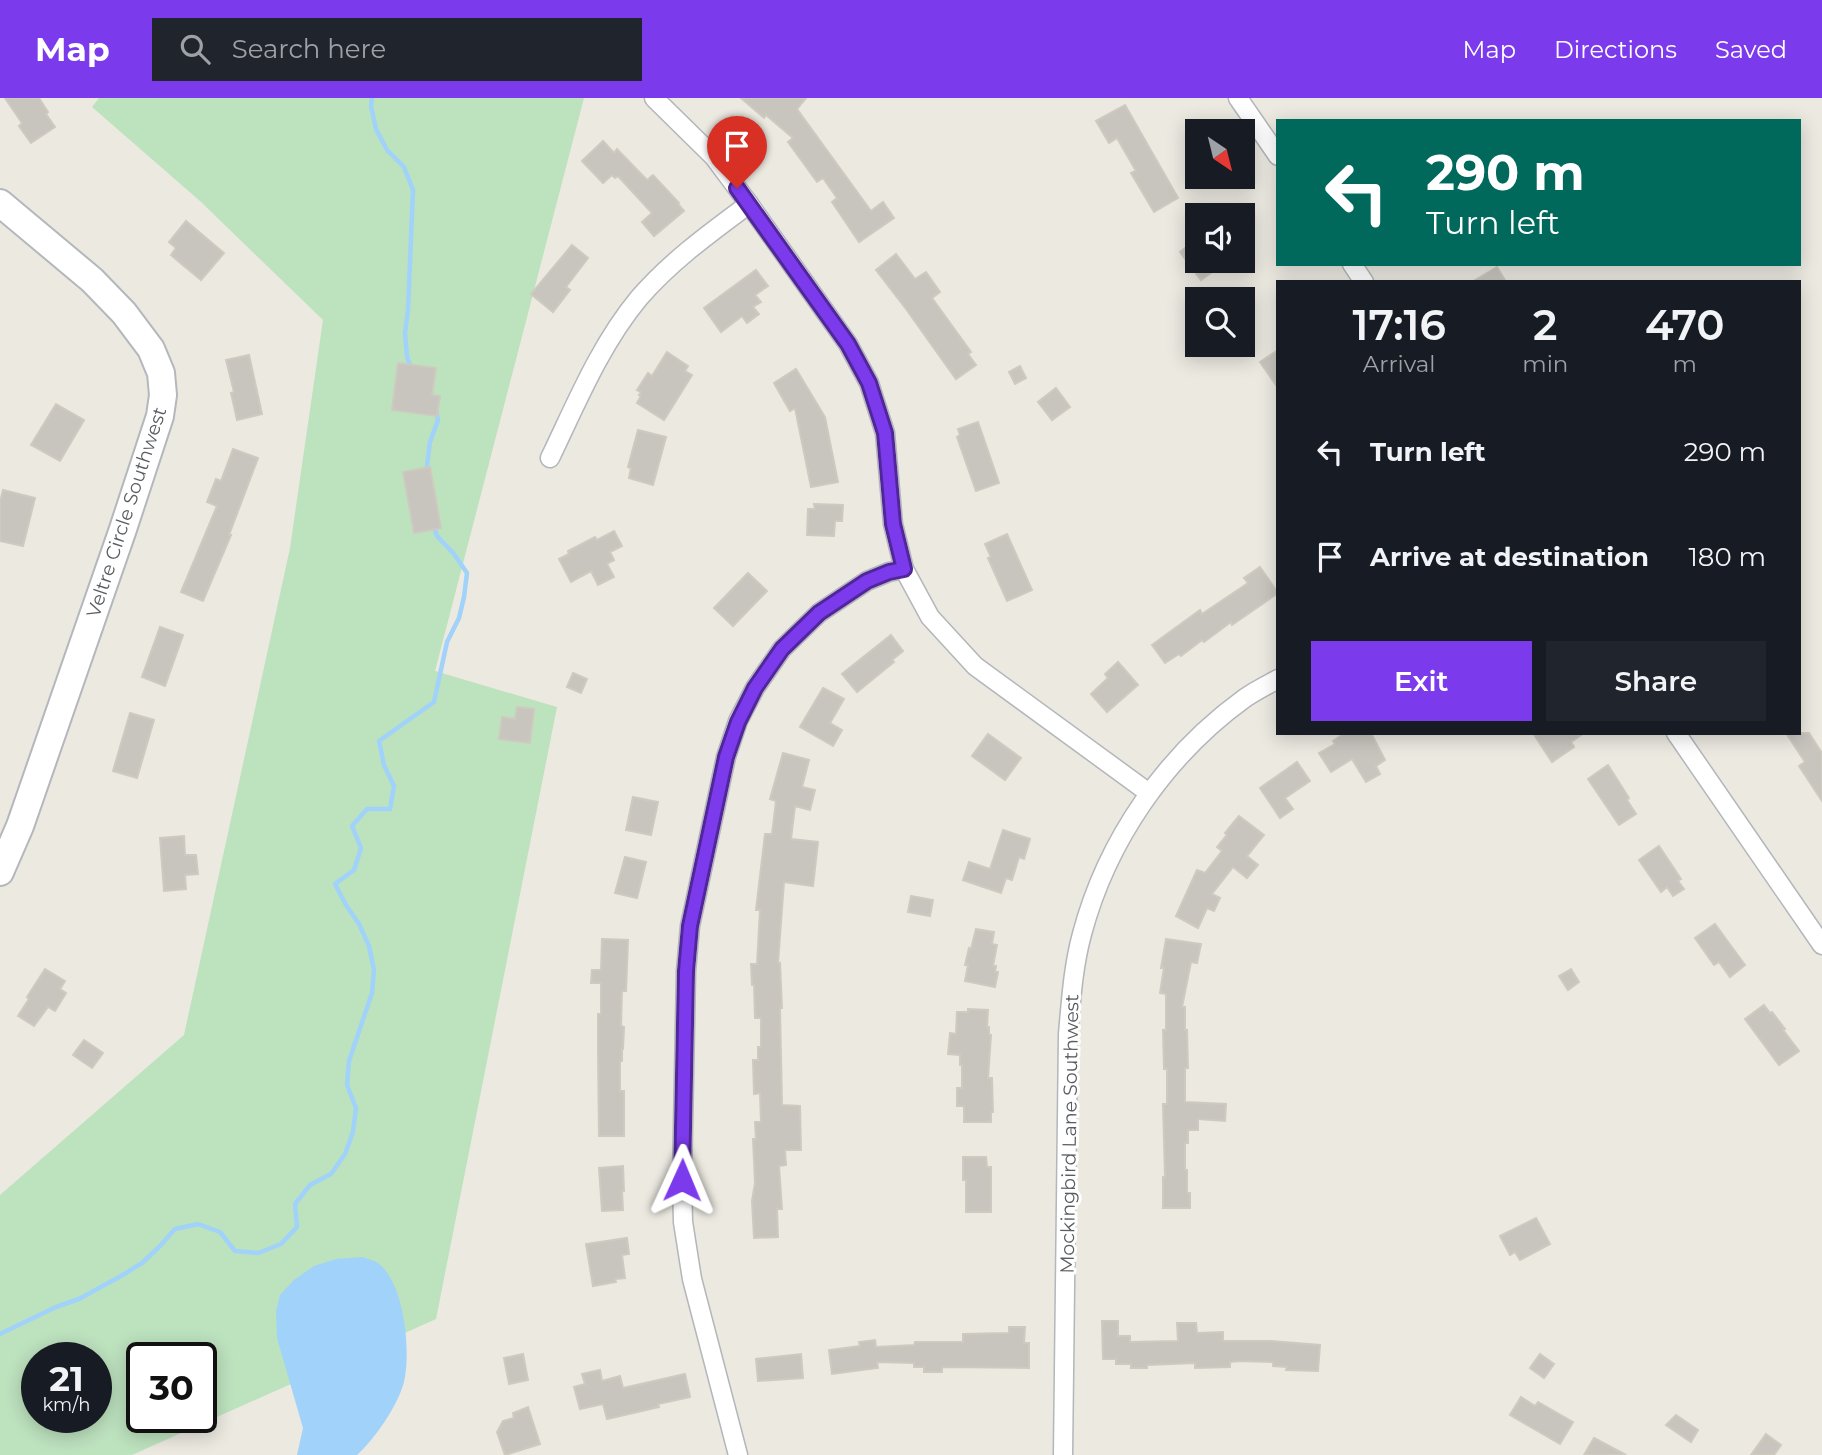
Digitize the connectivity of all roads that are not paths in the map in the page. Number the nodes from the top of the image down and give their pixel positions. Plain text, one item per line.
1 (654, 98) edge
2 (1238, 98) edge
3 (1276, 153) edge
4 (0, 204) edge
5 (749, 204) junction
6 (550, 458) dead end
7 (904, 569) junction
8 (1276, 680) edge
9 (1677, 735) edge
10 (1149, 793) junction
11 (0, 872) edge
12 (1822, 945) edge
13 (738, 1455) edge
14 (1063, 1455) edge

1 - 5 street
2 - 3 street
4 - 11 street, Veltre Circle Southwest
5 - 6 street
5 - 7 street
7 - 10 street
7 - 13 street
8 - 10 street, Mockingbird Lane Southwest
9 - 12 street
10 - 14 street, Mockingbird Lane Southwest

